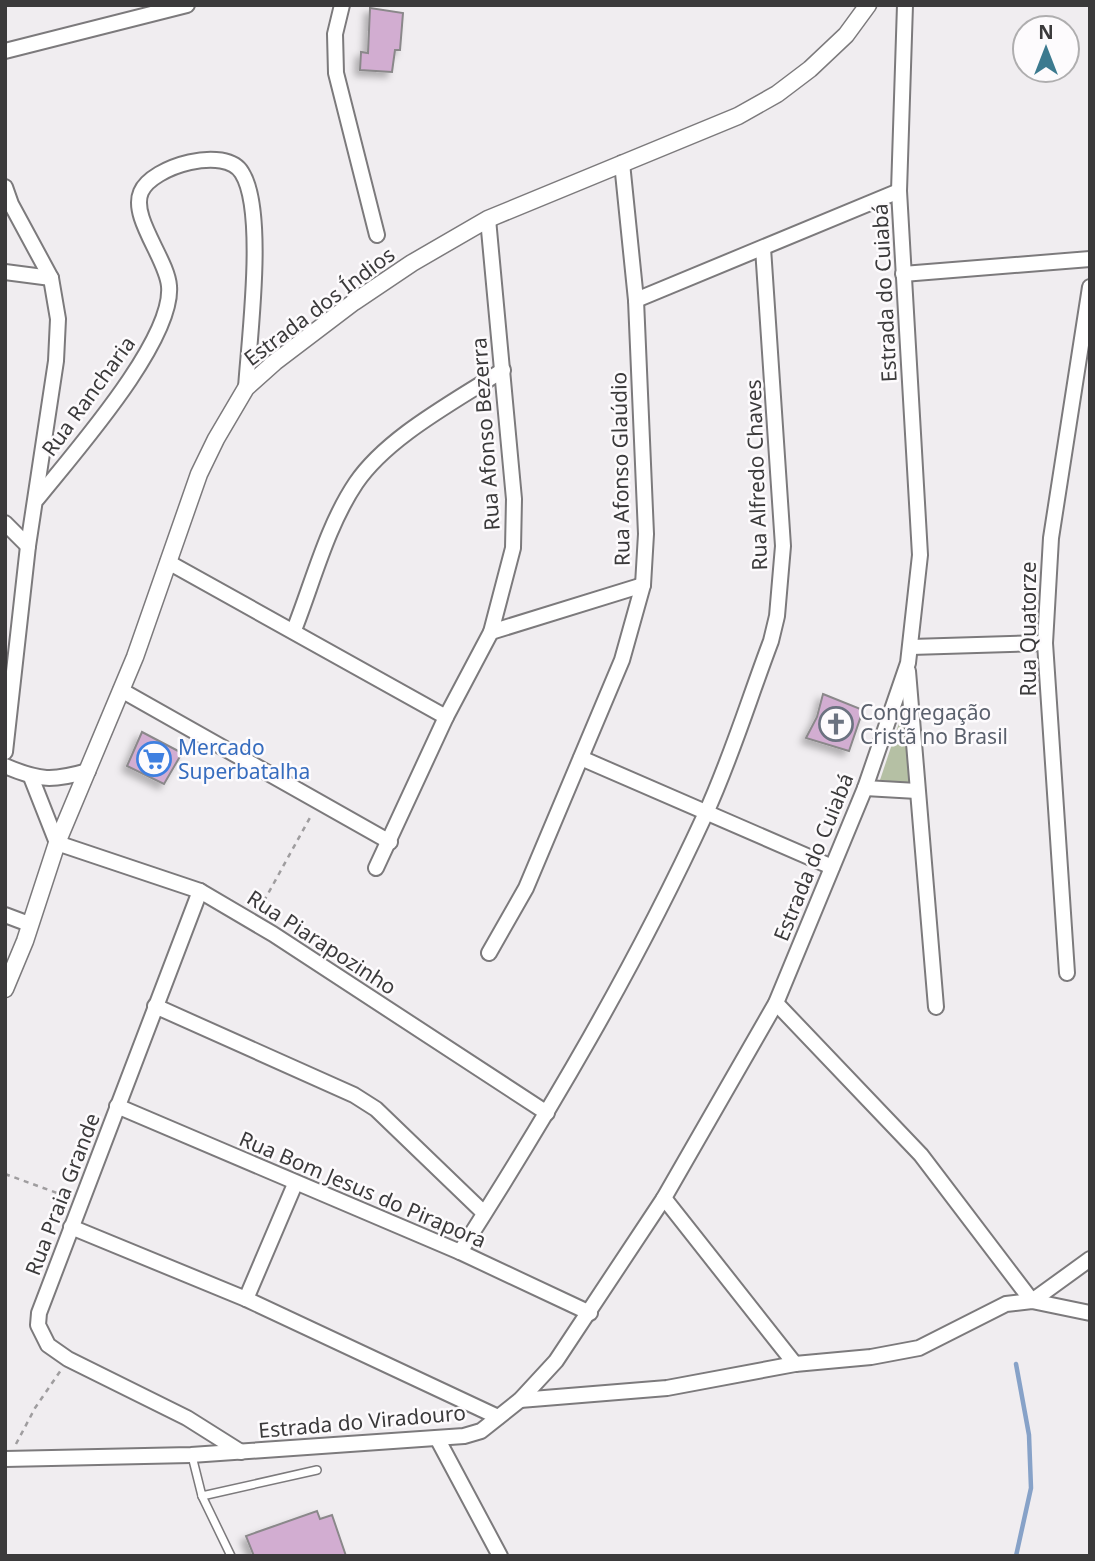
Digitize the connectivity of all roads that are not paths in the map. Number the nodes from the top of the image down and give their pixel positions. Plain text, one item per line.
1 (187, 5) edge
2 (342, 5) edge
3 (868, 5) edge
4 (905, 5) edge
5 (5, 51) edge
6 (622, 163) junction
7 (5, 187) edge
8 (899, 191) junction
9 (488, 219) junction
10 (377, 235) dead end
11 (763, 248) junction
12 (1090, 259) edge
13 (5, 272) edge
14 (904, 274) junction
15 (51, 278) junction
16 (1090, 287) edge
17 (636, 300) junction
18 (503, 370) junction
19 (246, 388) junction
20 (37, 499) junction
21 (5, 523) edge
22 (28, 546) junction
23 (168, 562) junction
24 (643, 585) junction
25 (295, 630) junction
26 (491, 632) junction
27 (1045, 643) junction
28 (911, 647) junction
29 (908, 663) junction
30 (121, 690) junction
31 (446, 717) junction
32 (5, 752) edge
33 (580, 758) junction
34 (5, 766) edge
35 (88, 771) junction
36 (31, 777) junction
37 (865, 788) junction
38 (917, 791) junction
39 (706, 813) junction
40 (390, 842) junction
41 (57, 843) junction
42 (832, 867) junction
43 (376, 869) dead end
44 (200, 891) junction
45 (5, 915) edge
46 (29, 924) junction
47 (489, 953) dead end
48 (1067, 973) dead end
49 (5, 989) edge
50 (776, 1003) junction
51 (155, 1006) junction
52 (936, 1007) dead end
53 (117, 1107) junction
54 (547, 1113) junction
55 (295, 1184) junction
56 (663, 1198) junction
57 (484, 1213) junction
58 (71, 1227) junction
59 (460, 1251) junction
60 (1090, 1259) edge
61 (246, 1299) junction
62 (1032, 1301) junction
63 (590, 1313) junction
64 (1090, 1313) edge
65 (795, 1364) junction
66 (520, 1400) junction
67 (498, 1418) junction
68 (437, 1438) junction
69 (241, 1452) junction
70 (191, 1455) junction
71 (6, 1460) edge
72 (317, 1470) dead end
73 (202, 1496) junction
74 (231, 1556) edge
75 (500, 1556) edge

1 - 5 street
2 - 10 street
3 - 6 street, Estrada dos Índios
4 - 8 street, Estrada do Cuiabá
6 - 9 street, Estrada dos Índios
6 - 17 street, Rua Afonso Glaúdio
7 - 15 street
8 - 11 street
8 - 14 street, Estrada do Cuiabá
9 - 18 street, Rua Afonso Bezerra
9 - 19 street, Estrada dos Índios
11 - 17 street
11 - 39 street, Rua Alfredo Chaves
12 - 14 street
13 - 15 street
14 - 28 street, Estrada do Cuiabá
15 - 20 street
16 - 27 street, Rua Quatorze
17 - 24 street, Rua Afonso Glaúdio
18 - 25 street
18 - 26 street, Rua Afonso Bezerra
19 - 20 street, Rua Rancharia
19 - 23 street, Estrada dos Índios
20 - 22 street
21 - 22 street
22 - 32 street
23 - 25 street
23 - 30 street, Estrada dos Índios
24 - 26 street
24 - 33 street, Rua Afonso Glaúdio
25 - 31 street
26 - 31 street, Rua Afonso Bezerra
27 - 28 street
27 - 48 street, Rua Quatorze
28 - 29 street, Estrada do Cuiabá
29 - 37 street, Estrada do Cuiabá
29 - 38 street
30 - 35 street, Estrada dos Índios
30 - 40 street
31 - 40 street, Rua Afonso Bezerra
33 - 39 street
33 - 47 street, Rua Afonso Glaúdio
34 - 36 street
35 - 36 street
35 - 41 street, Estrada dos Índios
36 - 41 street
37 - 38 street
37 - 42 street, Estrada do Cuiabá
38 - 52 street
39 - 42 street
39 - 54 street, Rua Alfredo Chaves
40 - 43 street, Rua Afonso Bezerra
41 - 44 street, Rua Piarapozinho
41 - 46 street, Estrada dos Índios
42 - 50 street, Estrada do Cuiabá
44 - 51 street, Rua Praia Grande
44 - 54 street, Rua Piarapozinho
45 - 46 street
46 - 49 street, Estrada dos Índios
50 - 56 street, Estrada do Cuiabá
50 - 62 street
51 - 53 street, Rua Praia Grande
51 - 57 street
53 - 55 street, Rua Bom Jesus do Pirapora
53 - 58 street, Rua Praia Grande
54 - 57 street, Rua Alfredo Chaves
55 - 59 street, Rua Bom Jesus do Pirapora
55 - 61 street
56 - 63 street, Estrada do Cuiabá
56 - 65 street
57 - 59 street, Rua Alfredo Chaves
58 - 61 street
58 - 69 street, Rua Praia Grande
59 - 63 street, Rua Bom Jesus do Pirapora
60 - 62 street
61 - 67 street
62 - 64 street
62 - 65 street
63 - 66 street, Estrada do Cuiabá
65 - 66 street
66 - 67 street, Estrada do Viradouro
67 - 68 street, Estrada do Viradouro
68 - 69 street, Estrada do Viradouro
68 - 75 street
69 - 70 street, Estrada do Viradouro
70 - 71 street, Estrada do Viradouro
70 - 73 lane
72 - 73 lane
73 - 74 lane

